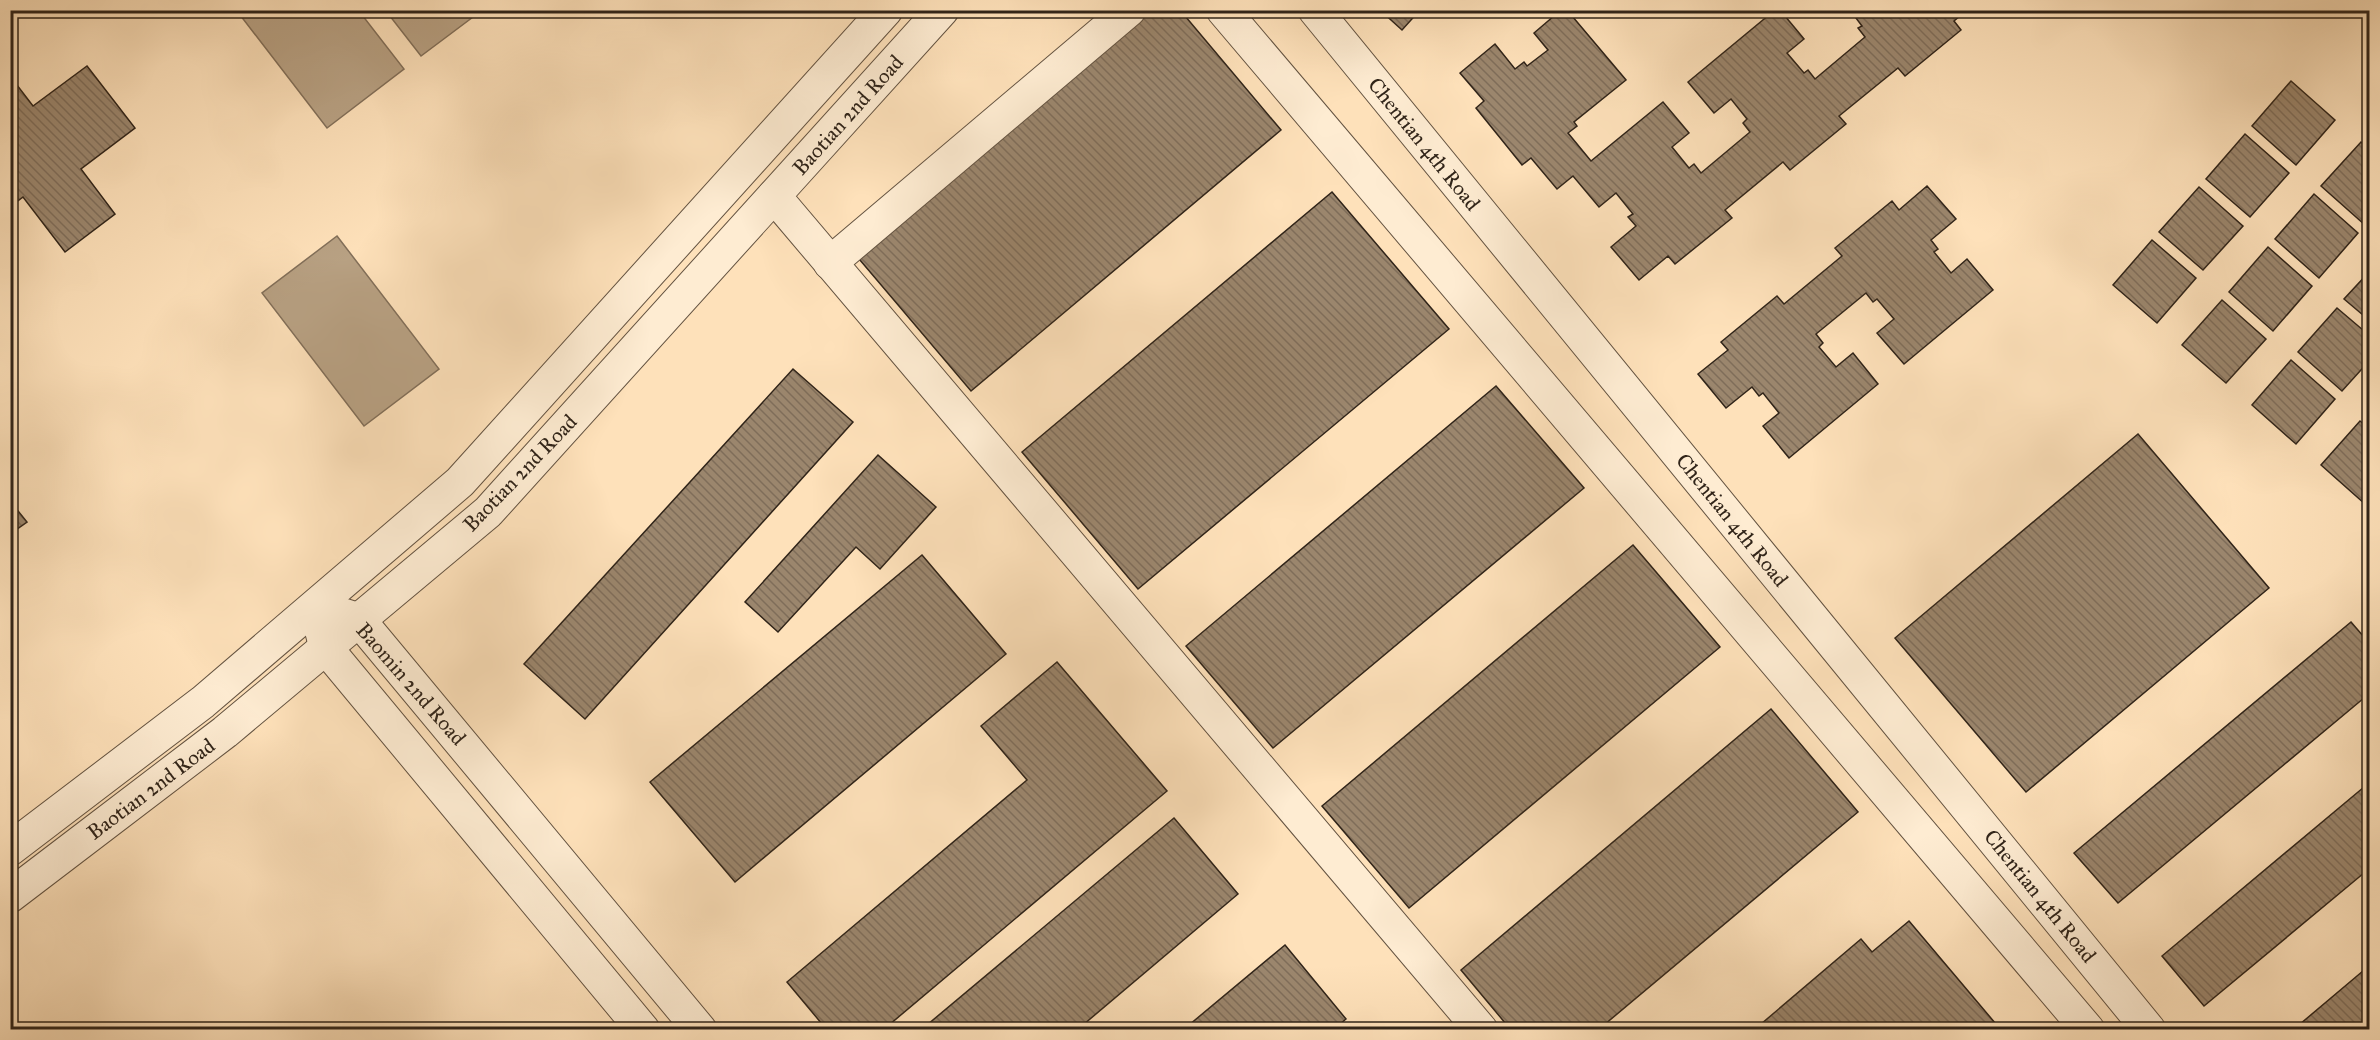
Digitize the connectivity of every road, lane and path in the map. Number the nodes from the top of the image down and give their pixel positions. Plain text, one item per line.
1 (886, 10) edge
2 (942, 10) edge
3 (1129, 10) edge
4 (1223, 10) edge
5 (1315, 10) edge
6 (774, 196) junction
7 (830, 263) junction
8 (316, 606) junction
9 (359, 620) junction
10 (326, 648) junction
11 (10, 849) edge
12 (10, 896) edge
13 (643, 1029) edge
14 (700, 1029) edge
15 (1481, 1029) edge
16 (2088, 1029) edge
17 (2149, 1029) edge

1 - 8 street, Baotian 2nd Road
2 - 6 street, Baotian 2nd Road
3 - 7 street
4 - 16 street
5 - 17 street, Chentian 4th Road
6 - 7 street
6 - 9 street, Baotian 2nd Road
7 - 15 street
8 - 9 street, Baomin 2nd Road
8 - 10 street, Baomin 2nd Road
8 - 11 street, Baotian 2nd Road
9 - 10 street, Baotian 2nd Road
9 - 14 street, Baomin 2nd Road
10 - 12 street, Baotian 2nd Road
10 - 13 street, Baomin 2nd Road

